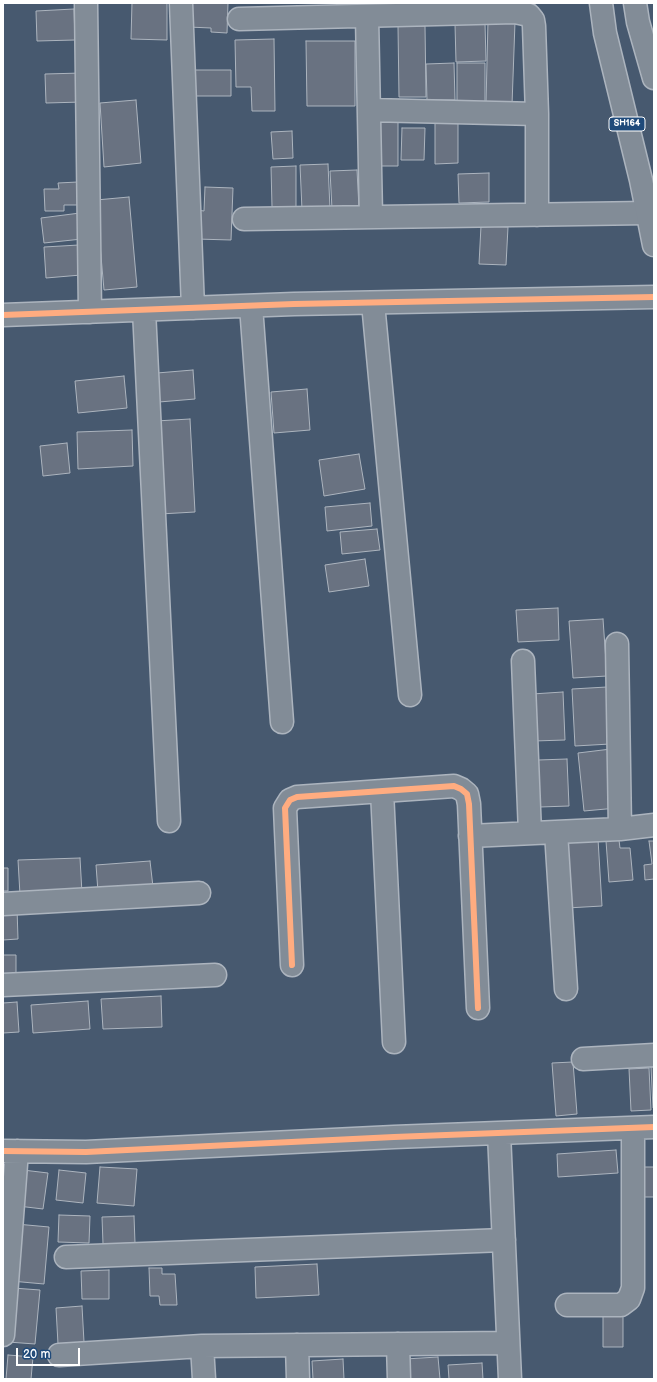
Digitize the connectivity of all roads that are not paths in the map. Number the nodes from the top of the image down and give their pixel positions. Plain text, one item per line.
1 (86, 3) edge
2 (181, 3) edge
3 (601, 3) edge
4 (635, 3) edge
5 (367, 16) junction
6 (239, 19) dead end
7 (654, 78) edge
8 (369, 110) junction
9 (537, 114) junction
10 (647, 213) junction
11 (536, 215) junction
12 (371, 217) junction
13 (244, 219) dead end
14 (654, 245) edge
15 (654, 297) edge
16 (373, 303) junction
17 (251, 306) junction
18 (193, 308) junction
19 (144, 310) junction
20 (90, 312) junction
21 (3, 316) edge
22 (617, 644) dead end
23 (523, 661) dead end
24 (410, 695) dead end
25 (282, 722) dead end
26 (382, 791) junction
27 (169, 821) dead end
28 (654, 825) edge
29 (620, 829) junction
30 (556, 832) junction
31 (530, 834) junction
32 (470, 836) junction
33 (199, 893) dead end
34 (3, 904) edge
35 (292, 966) dead end
36 (215, 975) dead end
37 (3, 985) edge
38 (566, 989) dead end
39 (478, 1008) dead end
40 (394, 1042) dead end
41 (654, 1055) edge
42 (583, 1059) dead end
43 (644, 1128) edge
44 (499, 1133) junction
45 (10, 1151) edge
46 (504, 1240) junction
47 (66, 1256) dead end
48 (567, 1305) dead end
49 (3, 1335) edge
50 (508, 1343) junction
51 (398, 1344) junction
52 (297, 1345) junction
53 (202, 1346) junction
54 (59, 1355) dead end
55 (204, 1379) edge
56 (298, 1379) edge
57 (399, 1379) edge
58 (510, 1379) edge

1 - 20 street
2 - 18 street
3 - 10 street, SH164
4 - 7 street
5 - 6 street
5 - 8 street
5 - 9 street
8 - 9 street
8 - 12 street
9 - 11 street
10 - 11 street
10 - 14 street, SH164
11 - 12 street
12 - 13 street
15 - 16 street
16 - 17 street
16 - 24 street
17 - 18 street
17 - 25 street
18 - 19 street
19 - 20 street
19 - 27 street
20 - 21 street
22 - 29 street
23 - 31 street
26 - 32 street
26 - 35 street
26 - 40 street
28 - 29 street
29 - 30 street
30 - 31 street
30 - 38 street
31 - 32 street
32 - 39 street
33 - 34 street
36 - 37 street
41 - 42 street
43 - 44 street
43 - 48 street
44 - 45 street
44 - 46 street
45 - 49 street
46 - 47 street
46 - 50 street
50 - 51 street
50 - 58 street
51 - 52 street
51 - 57 street
52 - 53 street
52 - 56 street
53 - 54 street
53 - 55 street

